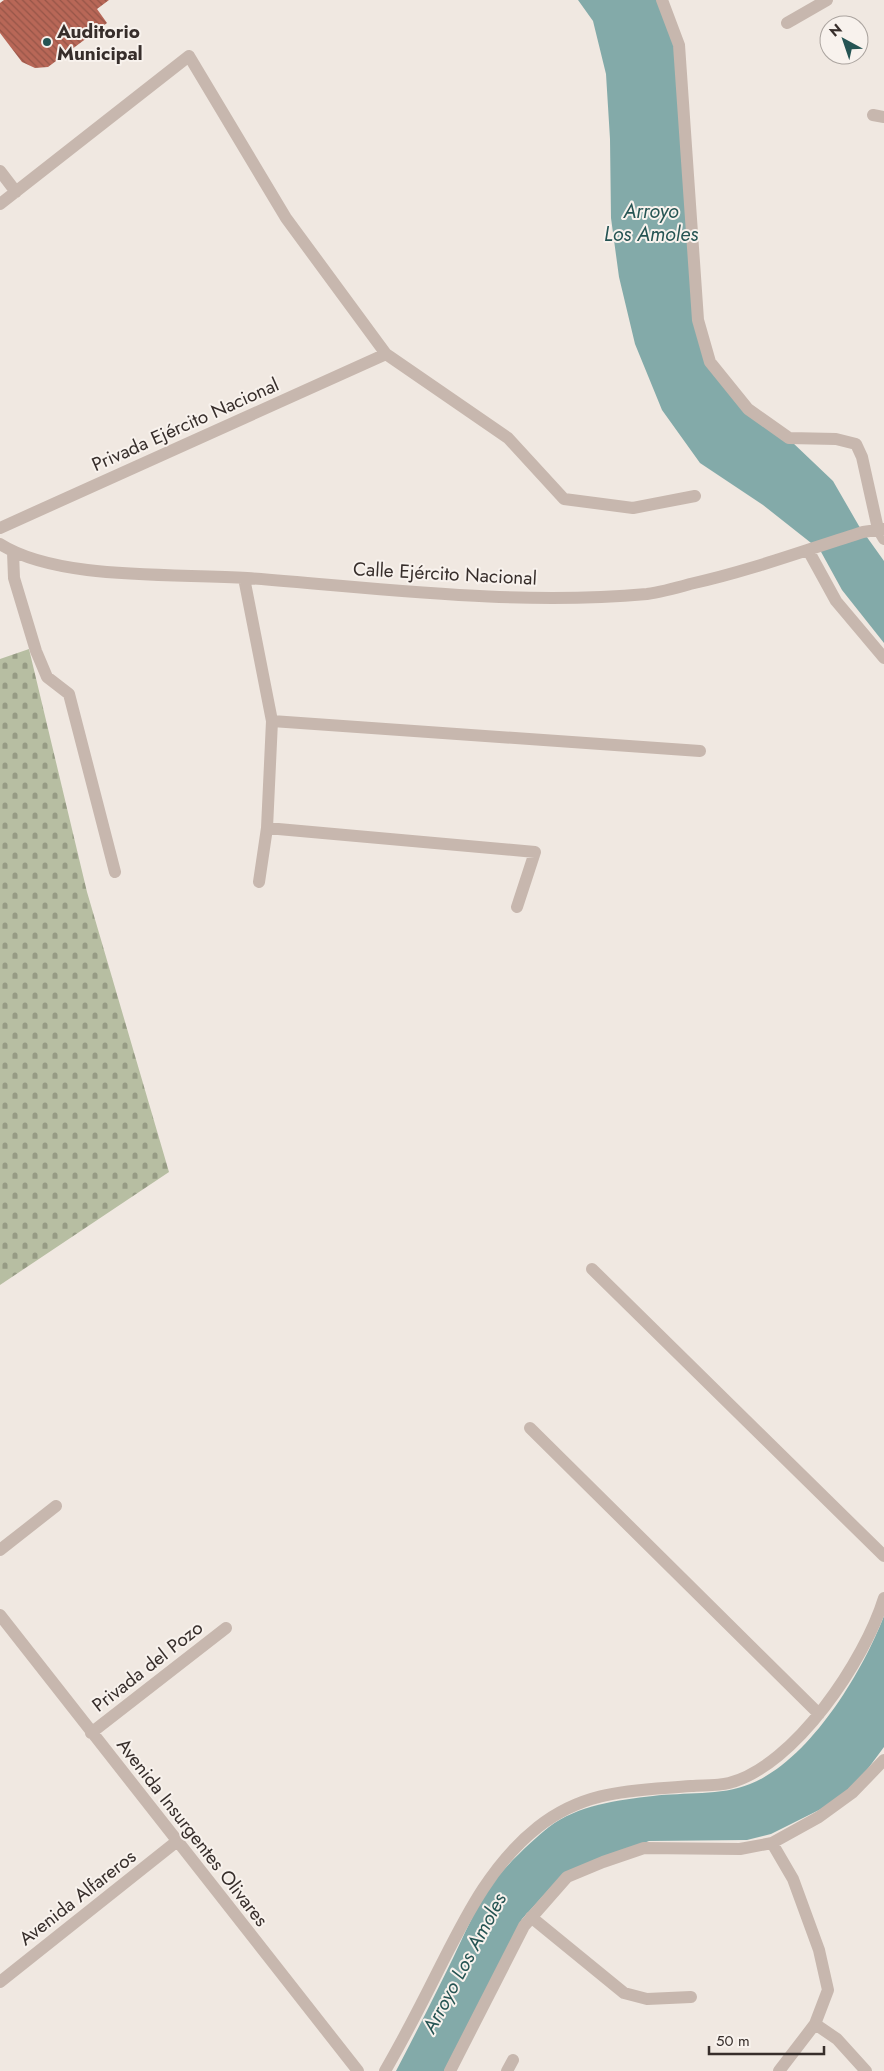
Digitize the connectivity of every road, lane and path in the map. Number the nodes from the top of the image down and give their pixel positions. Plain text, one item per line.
1 (662, 0) edge
2 (827, 0) edge
3 (787, 23) dead end
4 (0, 171) edge
5 (16, 192) junction
6 (0, 204) edge
7 (386, 354) junction
8 (695, 496) dead end
9 (0, 528) edge
10 (882, 532) edge
11 (0, 544) edge
12 (812, 549) junction
13 (13, 552) junction
14 (244, 578) junction
15 (884, 658) edge
16 (272, 721) junction
17 (700, 751) dead end
18 (267, 828) junction
19 (115, 872) dead end
20 (259, 882) dead end
21 (517, 906) dead end
22 (592, 1269) dead end
23 (530, 1428) dead end
24 (56, 1506) dead end
25 (0, 1550) edge
26 (884, 1556) edge
27 (884, 1598) edge
28 (0, 1615) edge
29 (226, 1628) dead end
30 (818, 1714) junction
31 (91, 1733) junction
32 (884, 1760) edge
33 (176, 1842) junction
34 (772, 1843) junction
35 (531, 1917) junction
36 (0, 1982) edge
37 (691, 1997) dead end
38 (815, 2024) junction
39 (358, 2071) edge
40 (385, 2071) edge
41 (450, 2071) edge
42 (779, 2071) edge
43 (866, 2071) edge

1 - 10 street
2 - 3 street
4 - 5 street
5 - 6 street
5 - 7 street
7 - 8 street
7 - 9 street, Privada Ejército Nacional
10 - 12 street, Calle Ejército Nacional
11 - 13 street, Calle Ejército Nacional
12 - 14 street, Calle Ejército Nacional
12 - 15 street
13 - 14 street, Calle Ejército Nacional
13 - 19 street
14 - 16 street
16 - 17 street
16 - 18 street
18 - 20 street
18 - 21 street
22 - 26 street
23 - 30 street
24 - 25 street
27 - 30 street
28 - 31 street, Avenida Insurgentes Olivares
29 - 31 street, Privada del Pozo
30 - 40 street
31 - 33 street, Avenida Insurgentes Olivares
32 - 34 street
33 - 36 street, Avenida Alfareros
33 - 39 street, Avenida Insurgentes Olivares
34 - 35 street
34 - 38 street
35 - 37 street
35 - 41 street
38 - 42 street
38 - 43 street

